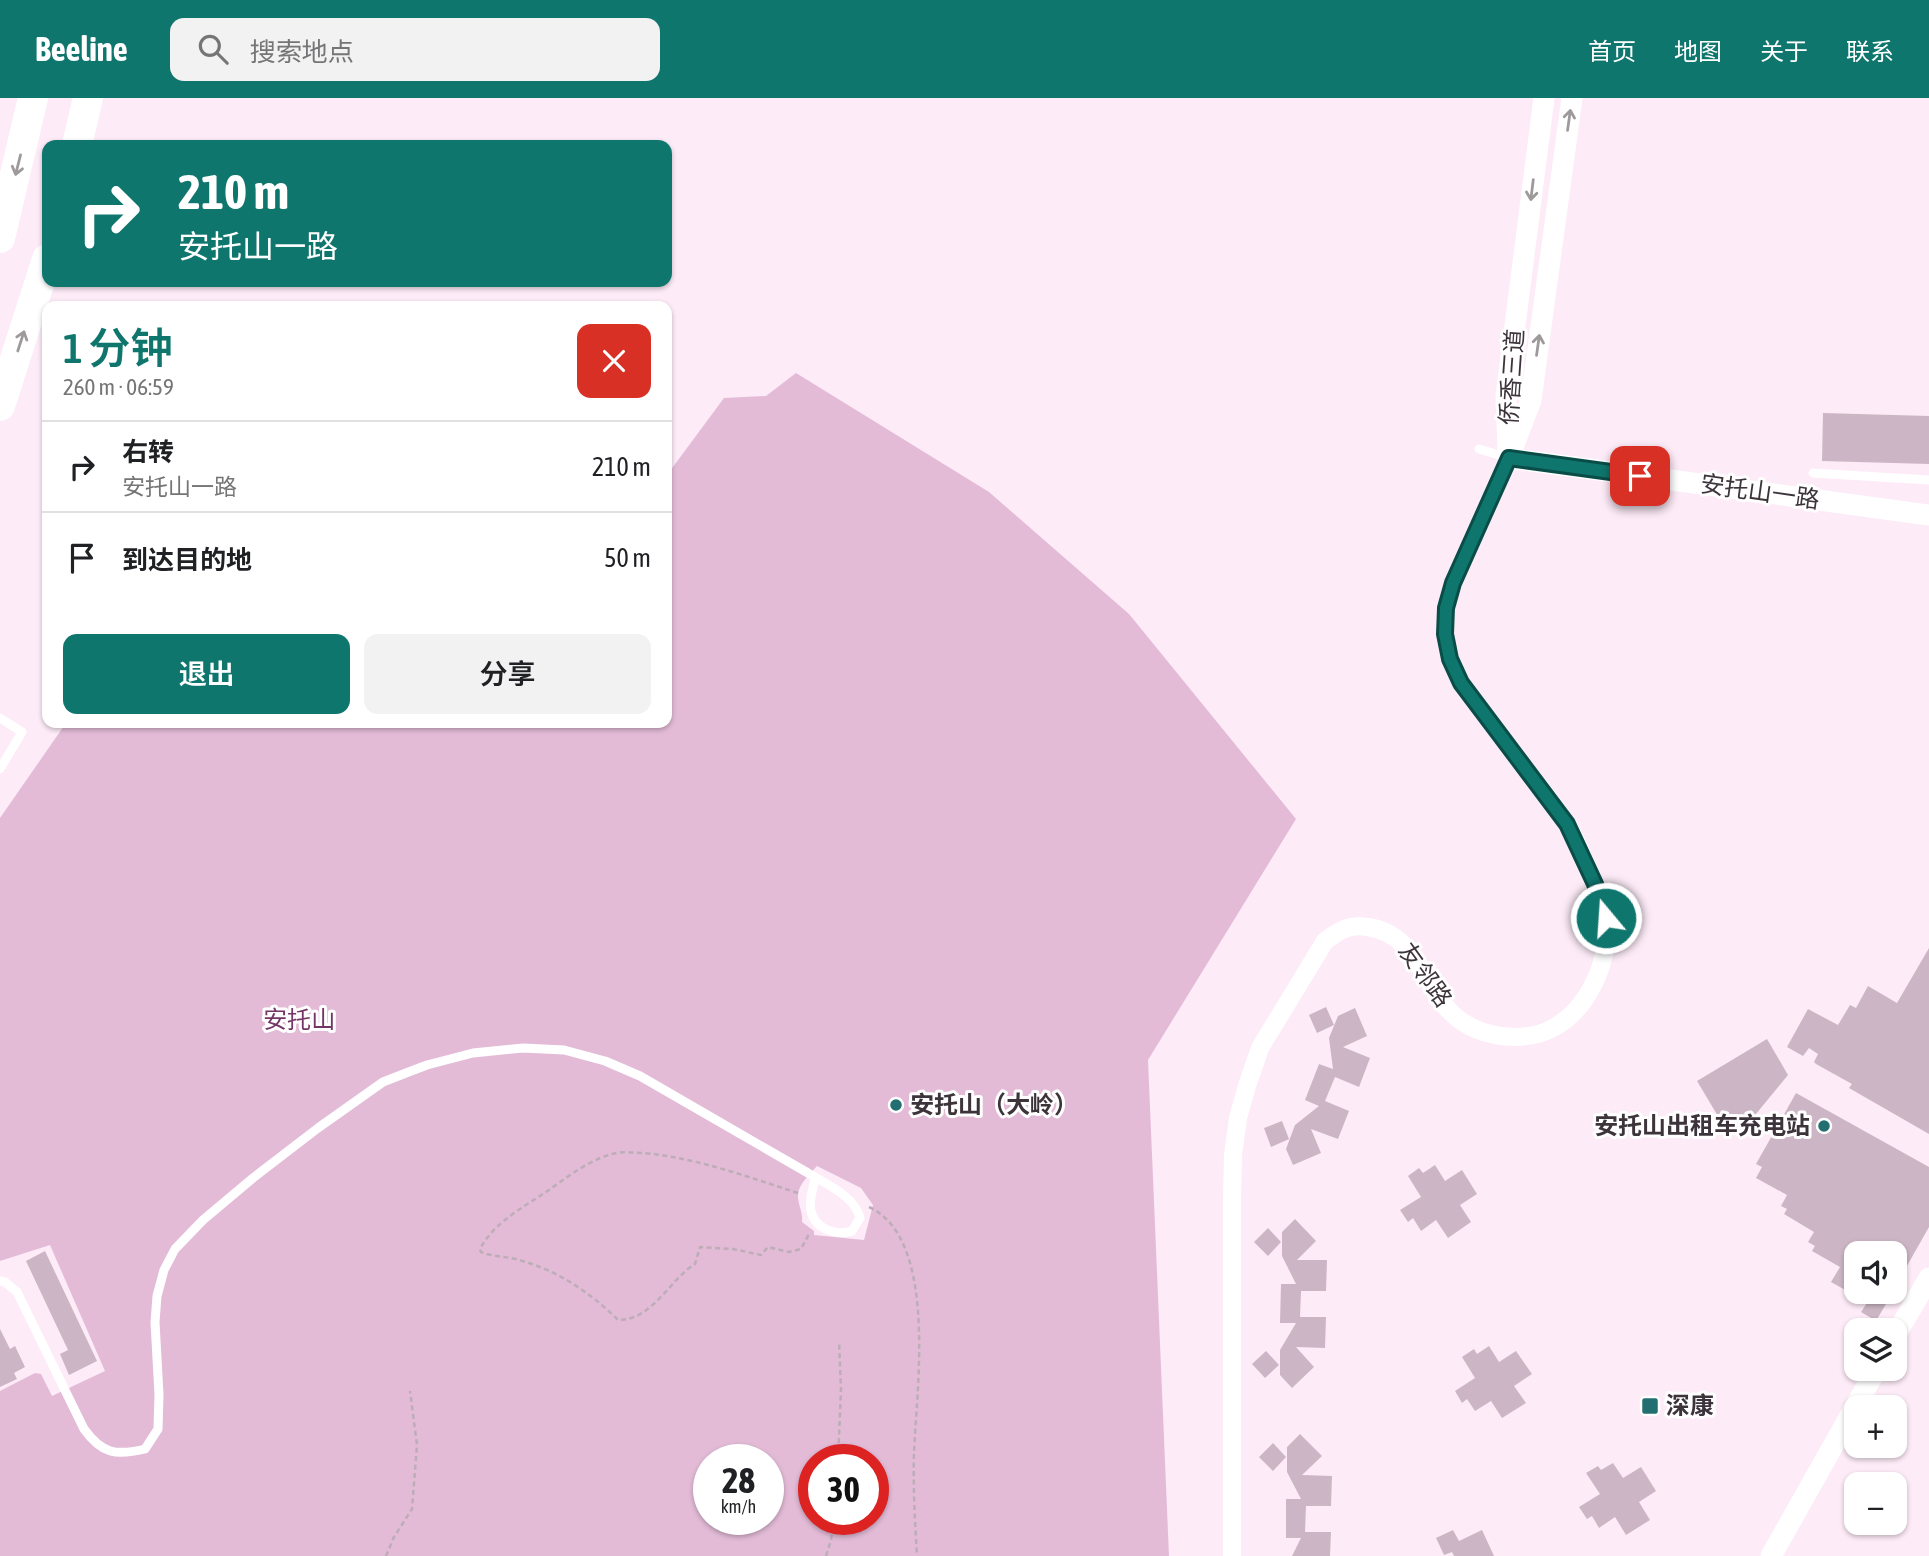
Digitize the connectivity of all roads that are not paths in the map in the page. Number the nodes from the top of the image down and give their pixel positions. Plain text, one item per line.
1 (33, 98) edge
2 (88, 98) edge
3 (1572, 98) edge
4 (1544, 99) edge
5 (78, 140) edge
6 (0, 238) edge
7 (42, 275) edge
8 (0, 406) edge
9 (1479, 449) dead end
10 (1509, 458) junction
11 (1813, 473) dead end
12 (1929, 480) edge
13 (1929, 515) edge
14 (0, 718) edge
15 (0, 769) edge
16 (814, 1177) junction
17 (1929, 1278) edge
18 (0, 1281) edge
19 (1906, 1318) edge
20 (1870, 1381) edge
21 (1231, 1556) edge
22 (1771, 1556) edge

1 -> 6 highway
2 - 5 highway
10 -> 3 street, 侨香三道
4 -> 10 street, 侨香三道
8 -> 7 highway
9 - 10 lane
10 - 13 street, 安托山一路
10 - 21 street, 友邻路
11 - 12 lane
14 - 15 lane
16 - 16 lane
16 - 18 lane
17 - 19 street
20 - 22 street

